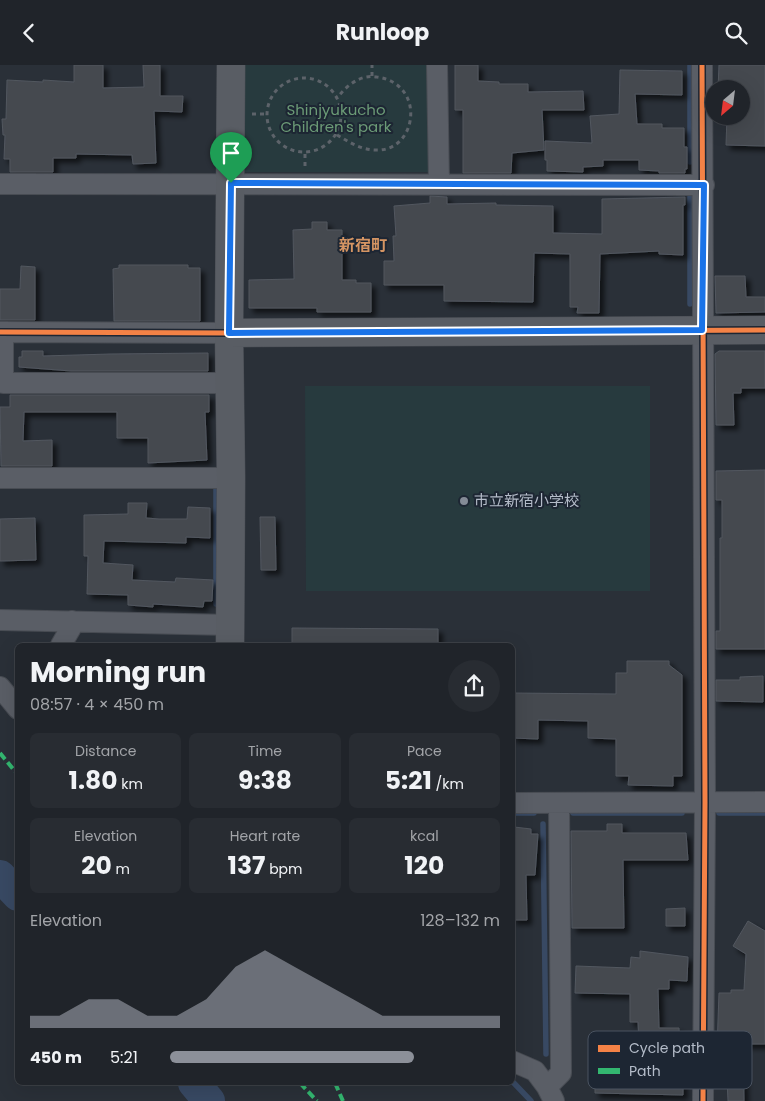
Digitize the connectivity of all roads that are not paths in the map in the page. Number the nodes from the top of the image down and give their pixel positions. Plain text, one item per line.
1 (231, 65) edge
2 (437, 65) edge
3 (702, 65) edge
4 (231, 183) junction
5 (0, 184) edge
6 (439, 184) junction
7 (704, 185) junction
8 (702, 330) junction
9 (765, 330) edge
10 (2, 332) edge
11 (229, 333) junction
12 (231, 383) junction
13 (231, 478) junction
14 (0, 479) edge
15 (0, 619) edge
16 (72, 621) junction
17 (230, 635) edge
18 (61, 643) edge
19 (0, 687) edge
20 (15, 705) edge
21 (705, 802) junction
22 (515, 803) edge
23 (559, 803) junction
24 (765, 803) edge
25 (703, 1031) edge
26 (515, 1062) edge
27 (551, 1094) edge

1 - 4 street
2 - 6 street
3 - 7 street
4 - 5 street
4 - 6 street
4 - 11 street
6 - 7 street
7 - 8 street
8 - 9 street
8 - 11 street
8 - 21 street
10 - 11 street
10 - 12 street
11 - 12 street
12 - 13 street
13 - 14 street
13 - 17 street
15 - 16 street
16 - 17 street
16 - 18 street
19 - 20 street
21 - 23 street
21 - 24 street
21 - 25 street
22 - 23 street
23 - 27 street
26 - 27 street

